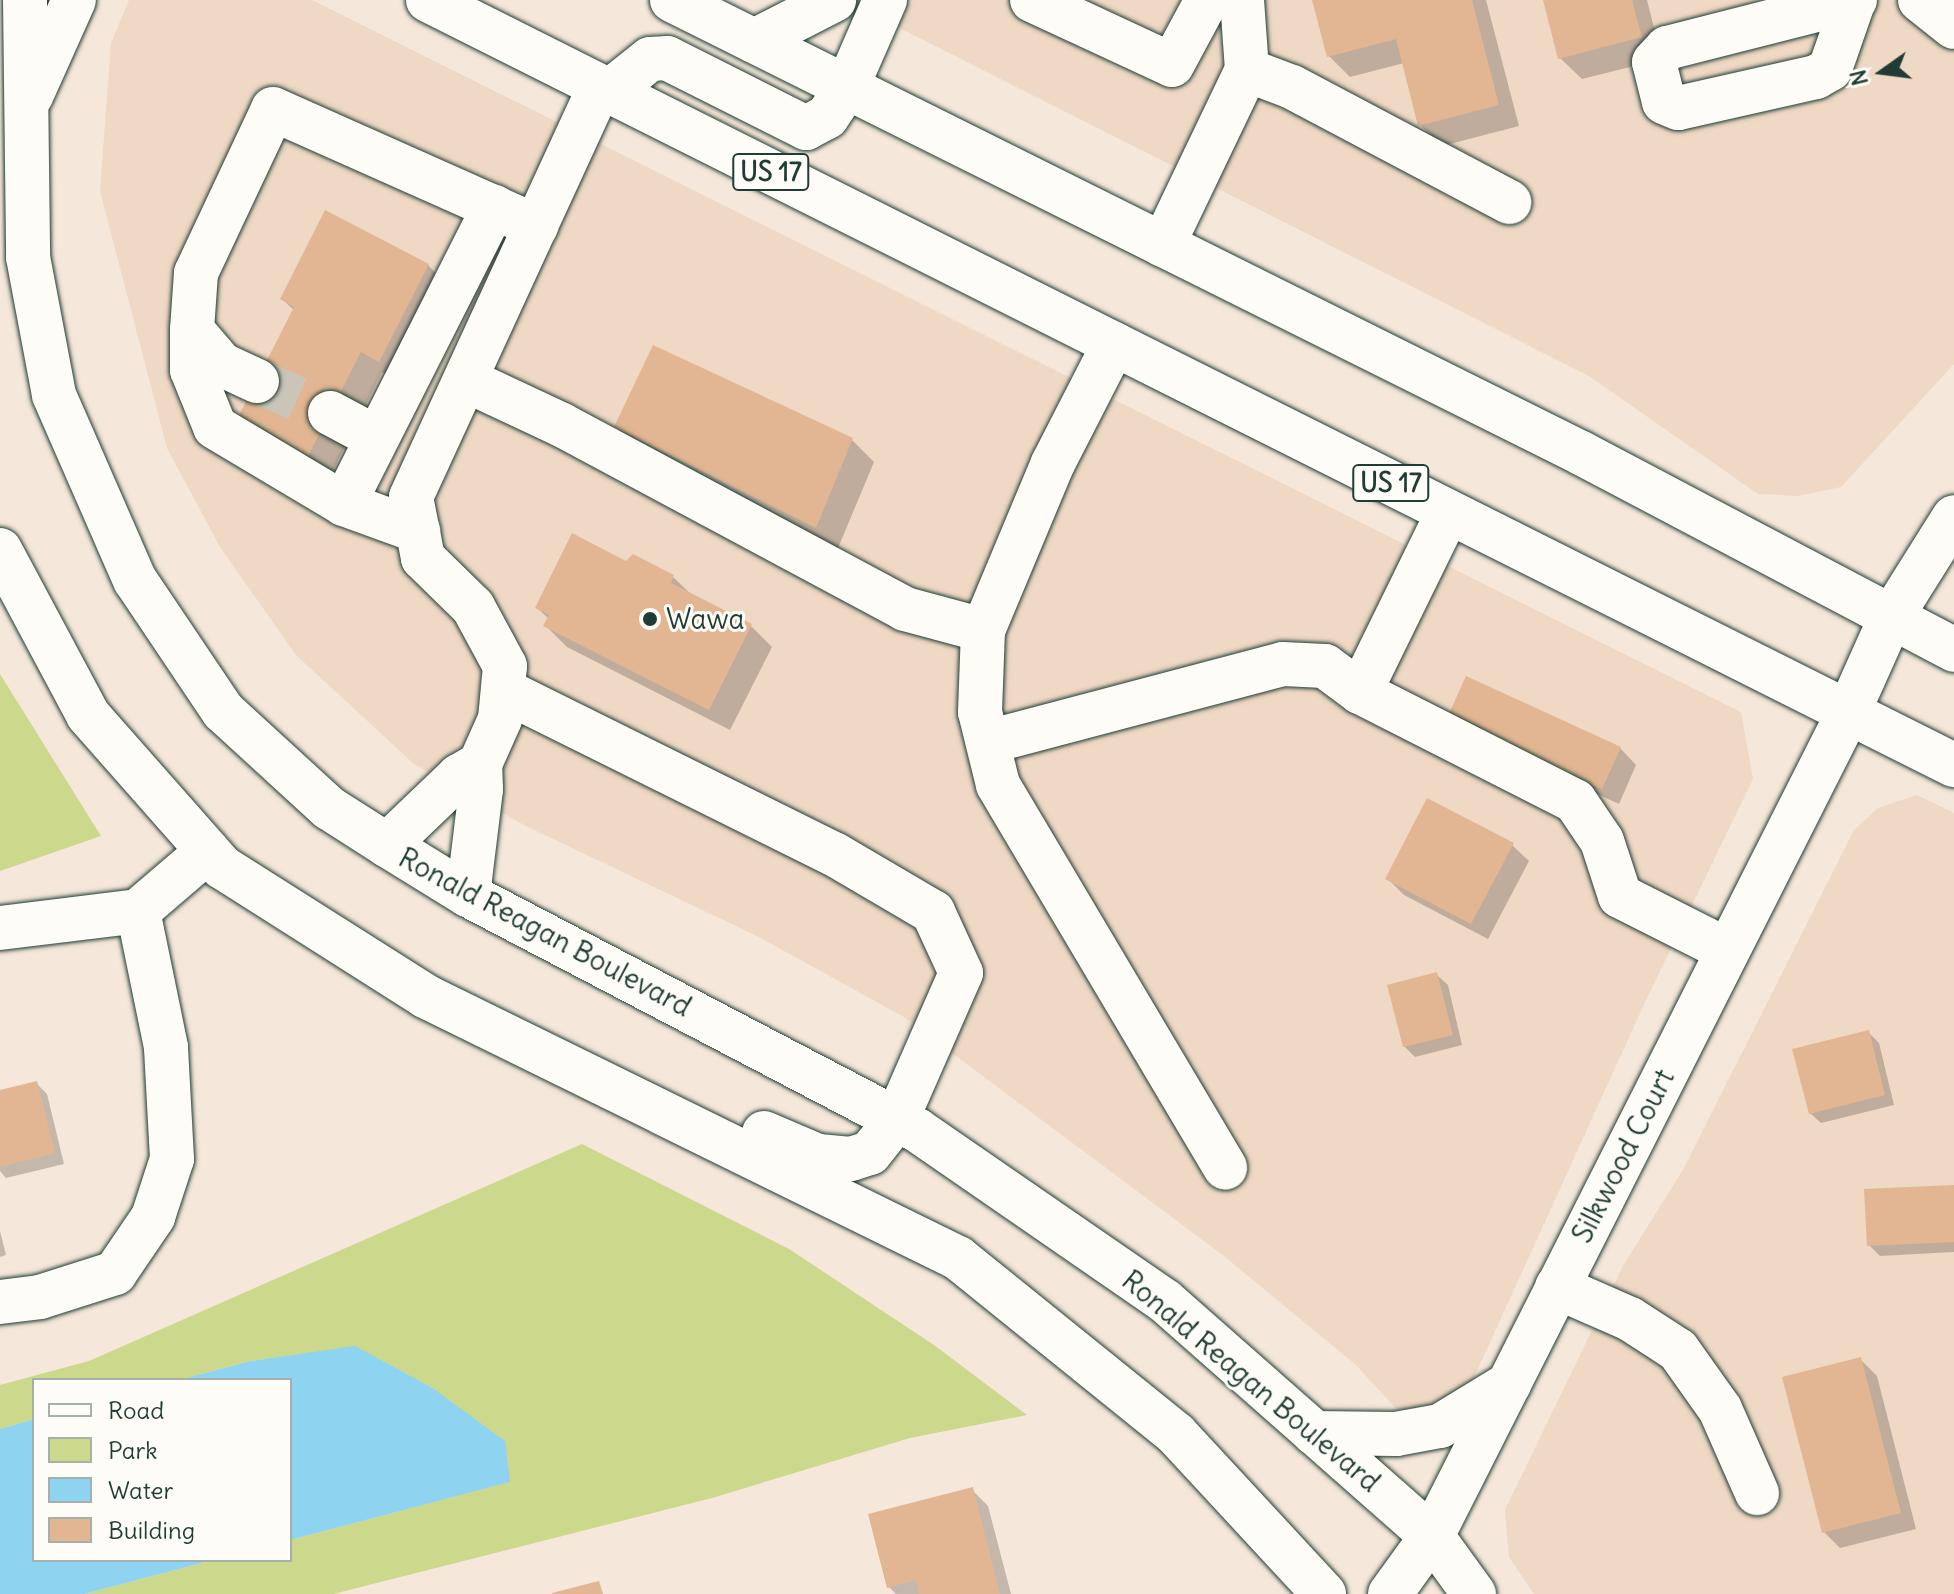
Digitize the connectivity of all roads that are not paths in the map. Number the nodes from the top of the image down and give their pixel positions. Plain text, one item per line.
1 (25, 0) edge
2 (74, 0) edge
3 (428, 0) edge
4 (672, 0) edge
5 (834, 0) edge
6 (885, 0) edge
7 (1032, 0) edge
8 (1207, 0) edge
9 (1242, 0) edge
10 (1920, 0) edge
11 (1954, 27) edge
12 (754, 41) junction
13 (1247, 70) junction
14 (847, 87) junction
15 (605, 88) junction
16 (27, 105) junction
17 (1509, 202) dead end
18 (494, 207) junction
19 (536, 226) junction
20 (1163, 245) junction
21 (192, 330) junction
22 (1114, 344) junction
23 (466, 380) junction
24 (257, 381) tunnel mouth
25 (330, 413) tunnel mouth
26 (375, 437) junction
27 (344, 504) junction
28 (1448, 512) junction
29 (1954, 517) edge
30 (418, 531) junction
31 (0, 550) edge
32 (1890, 619) junction
33 (983, 630) junction
34 (1954, 650) edge
35 (503, 690) junction
36 (1360, 692) junction
37 (1848, 713) junction
38 (988, 742) junction
39 (480, 764) junction
40 (1954, 765) edge
41 (387, 845) junction
42 (208, 851) junction
43 (468, 895) junction
44 (138, 911) junction
45 (0, 928) edge
46 (1727, 950) junction
47 (566, 1065) junction
48 (897, 1119) junction
49 (1225, 1168) dead end
50 (1557, 1287) junction
51 (0, 1302) edge
52 (1509, 1384) junction
53 (1314, 1433) junction
54 (1757, 1493) dead end
55 (1432, 1536) junction
56 (1324, 1594) edge
57 (1390, 1594) edge
58 (1474, 1594) edge

1 - 16 main road, Ronald Reagan Boulevard
2 - 16 main road
3 - 15 main road, US 17
4 - 12 main road
5 - 12 main road
6 - 14 main road
7 - 8 main road
9 - 13 main road
10 - 11 main road
12 - 14 main road
13 - 17 main road
13 - 20 main road
14 - 15 main road
14 - 20 main road
15 - 19 main road
15 - 22 main road, US 17
16 - 41 main road, Ronald Reagan Boulevard
18 - 19 main road
18 - 21 main road
18 - 26 main road
19 - 23 main road
20 - 32 main road
21 - 24 main road
21 - 27 main road
22 - 28 main road, US 17
22 - 33 main road
23 - 30 main road
23 - 33 main road
25 - 26 main road
26 - 27 main road
27 - 30 main road
28 - 36 main road
28 - 37 main road, US 17
29 - 32 main road, Silkwood Court
30 - 35 main road
31 - 42 main road
32 - 34 main road
32 - 37 main road, Silkwood Court
33 - 38 main road
35 - 39 main road
35 - 48 main road
36 - 38 main road
36 - 46 main road
37 - 40 main road, US 17
37 - 46 main road, Silkwood Court
38 - 49 main road
39 - 41 main road
39 - 43 main road
41 - 43 main road, Ronald Reagan Boulevard
42 - 44 main road
42 - 47 main road
43 - 48 main road, Ronald Reagan Boulevard
44 - 45 main road
44 - 51 main road
46 - 50 main road, Silkwood Court
47 - 48 main road
47 - 56 main road
48 - 53 main road, Ronald Reagan Boulevard
50 - 52 main road, Silkwood Court
50 - 54 main road
52 - 53 main road
52 - 55 main road, Silkwood Court
53 - 55 main road, Ronald Reagan Boulevard
55 - 57 main road, Silkwood Court
55 - 58 main road, Ronald Reagan Boulevard

